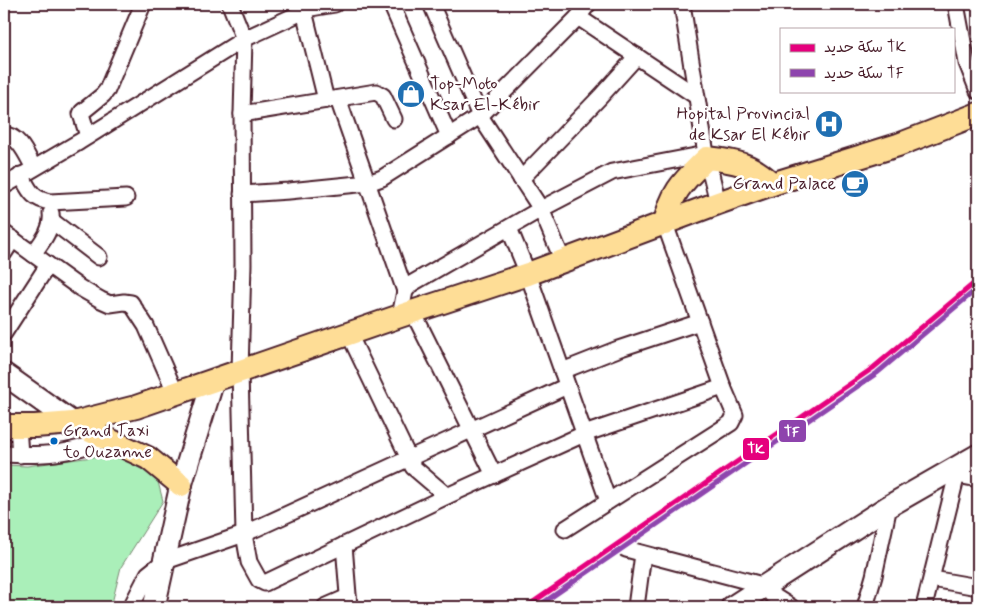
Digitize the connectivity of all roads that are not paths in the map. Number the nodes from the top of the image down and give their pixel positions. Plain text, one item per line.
1 (143, 4) edge
2 (230, 4) edge
3 (335, 4) edge
4 (391, 4) edge
5 (431, 4) edge
6 (588, 4) edge
7 (682, 4) edge
8 (956, 4) edge
9 (304, 11) junction
10 (578, 17) junction
11 (244, 39) junction
12 (637, 56) junction
13 (978, 91) edge
14 (696, 96) junction
15 (332, 99) junction
16 (242, 114) junction
17 (978, 114) edge
18 (480, 116) junction
19 (394, 119) dead end
20 (4, 135) edge
21 (88, 136) junction
22 (449, 136) junction
23 (706, 156) junction
24 (28, 172) junction
25 (521, 180) junction
26 (368, 183) junction
27 (772, 184) junction
28 (4, 186) edge
29 (242, 194) junction
30 (126, 198) dead end
31 (50, 202) junction
32 (718, 203) junction
33 (541, 210) junction
34 (52, 221) junction
35 (664, 224) junction
36 (509, 228) junction
37 (8, 236) edge
38 (4, 253) edge
39 (33, 254) junction
40 (99, 257) dead end
41 (563, 261) junction
42 (48, 265) junction
43 (528, 274) junction
44 (405, 290) junction
45 (407, 314) junction
46 (700, 322) junction
47 (4, 333) edge
48 (349, 334) junction
49 (240, 371) junction
50 (4, 374) edge
51 (565, 378) junction
52 (212, 381) junction
53 (723, 387) junction
54 (176, 394) junction
55 (73, 424) junction
56 (11, 426) edge
57 (471, 430) junction
58 (584, 434) junction
59 (107, 439) junction
60 (4, 454) edge
61 (20, 455) junction
62 (978, 455) edge
63 (409, 459) junction
64 (958, 470) junction
65 (494, 475) junction
66 (978, 479) edge
67 (181, 485) junction
68 (448, 496) junction
69 (608, 501) junction
70 (889, 506) junction
71 (565, 529) dead end
72 (244, 534) junction
73 (344, 545) junction
74 (626, 549) dead end
75 (643, 554) junction
76 (163, 562) junction
77 (932, 579) junction
78 (978, 587) edge
79 (769, 596) edge
80 (348, 602) edge
81 (131, 607) edge
82 (154, 607) edge
83 (325, 607) edge
84 (636, 607) edge
85 (732, 607) edge
86 (791, 607) edge
87 (865, 607) edge
88 (924, 607) edge

1 - 21 street
2 - 11 street
3 - 9 street
4 - 22 street
5 - 18 street
6 - 10 street
7 - 14 street
8 - 13 street
9 - 11 street
9 - 15 street
10 - 12 street
10 - 18 street
11 - 16 street
11 - 21 street
12 - 14 street
12 - 25 street
14 - 23 street
15 - 16 street
15 - 19 street
15 - 26 street
16 - 29 street
17 - 27 main road
18 - 22 street
18 - 25 street
20 - 24 street
21 - 24 street
22 - 26 street
23 - 27 main road
23 - 32 street
23 - 33 street
23 - 35 main road
24 - 28 street
24 - 31 street
25 - 33 street
26 - 29 street
26 - 44 street
27 - 32 main road
29 - 49 street
30 - 31 street
31 - 34 street
32 - 35 main road
33 - 36 street
33 - 41 street
34 - 39 street
34 - 40 street
35 - 41 main road
35 - 46 street
36 - 43 street
36 - 44 street
37 - 38 street
37 - 39 street
39 - 42 street
41 - 43 main road
42 - 47 street
42 - 54 street
43 - 45 main road
43 - 51 street
44 - 45 street
45 - 48 main road
45 - 57 street
46 - 51 street
46 - 53 street
48 - 49 main road
48 - 63 street
49 - 52 main road
49 - 72 street
50 - 55 street
51 - 57 street
51 - 58 street
52 - 54 main road
52 - 67 street
53 - 58 street
53 - 69 street
54 - 55 main road
55 - 56 main road
55 - 59 main road
56 - 61 street
57 - 63 street
57 - 65 street
58 - 65 street
58 - 69 street
59 - 61 street
59 - 67 main road
60 - 61 street
62 - 64 street
63 - 68 street
63 - 72 street
64 - 66 street
64 - 70 street
64 - 77 street
65 - 68 street
67 - 76 street
68 - 73 street
69 - 71 street
70 - 79 street
70 - 87 street
72 - 73 street
72 - 76 street
73 - 80 street
74 - 75 street
75 - 79 street
75 - 84 street
76 - 81 street
76 - 82 street
77 - 78 street
77 - 88 street
79 - 85 street
79 - 86 street
80 - 83 street

